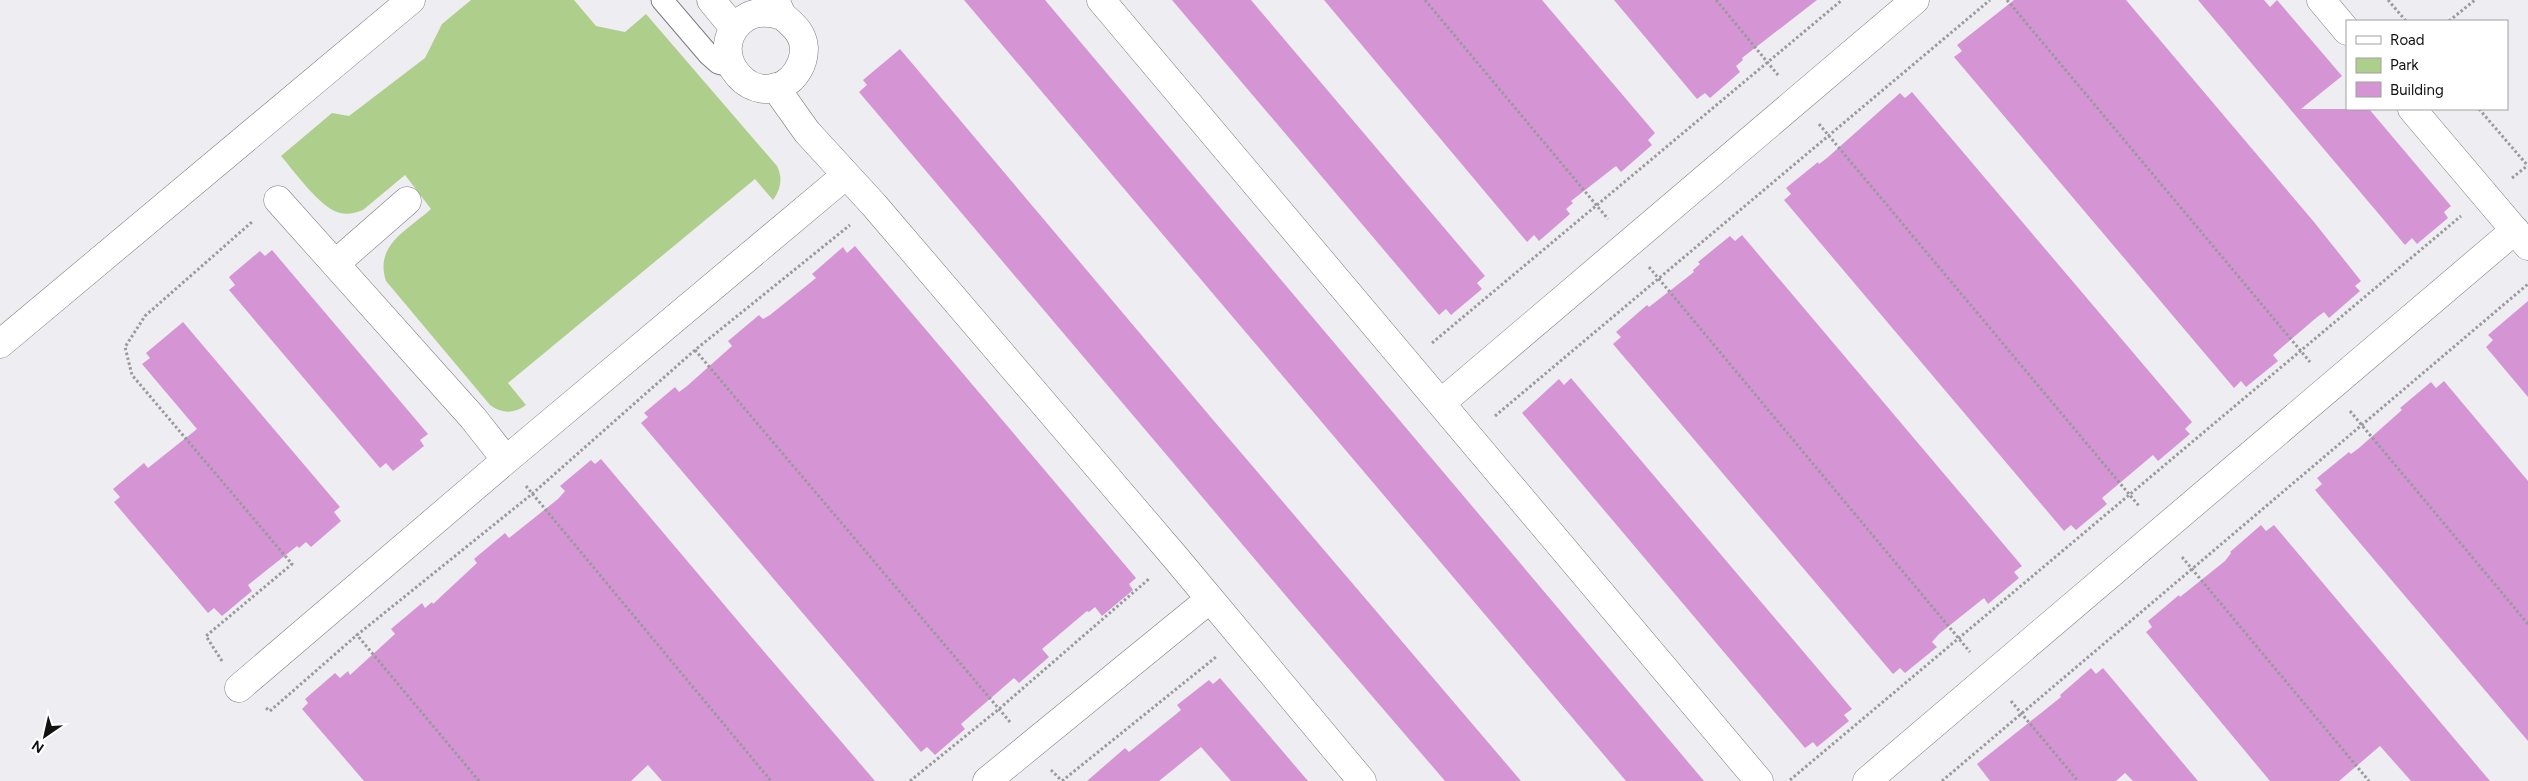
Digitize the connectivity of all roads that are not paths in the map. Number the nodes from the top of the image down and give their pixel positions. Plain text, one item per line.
1 (411, 0) edge
2 (662, 0) edge
3 (711, 0) edge
4 (1101, 0) edge
5 (1915, 0) edge
6 (2321, 0) edge
7 (779, 8) edge
8 (734, 28) junction
9 (2346, 30) edge
10 (730, 66) junction
11 (775, 88) junction
12 (2413, 110) edge
13 (846, 175) junction
14 (278, 200) road end
15 (407, 201) dead end
16 (2522, 238) edge
17 (335, 264) junction
18 (0, 344) edge
19 (1441, 403) junction
20 (506, 460) junction
21 (1210, 599) junction
22 (239, 688) road end
23 (988, 781) edge
24 (1362, 781) edge
25 (1759, 781) edge
26 (1867, 781) edge

1 - 18 street
2 - 10 lane
3 - 8 street
4 - 19 street
5 - 19 street
6 - 9 street
7 - 8 street
7 - 11 street
8 - 10 street
10 - 11 street
11 - 13 street
12 - 16 street
13 - 20 street
13 - 21 street
14 - 17 street
15 - 17 street
16 - 26 street
17 - 20 street
19 - 25 street
20 - 22 street
21 - 23 street
21 - 24 street

